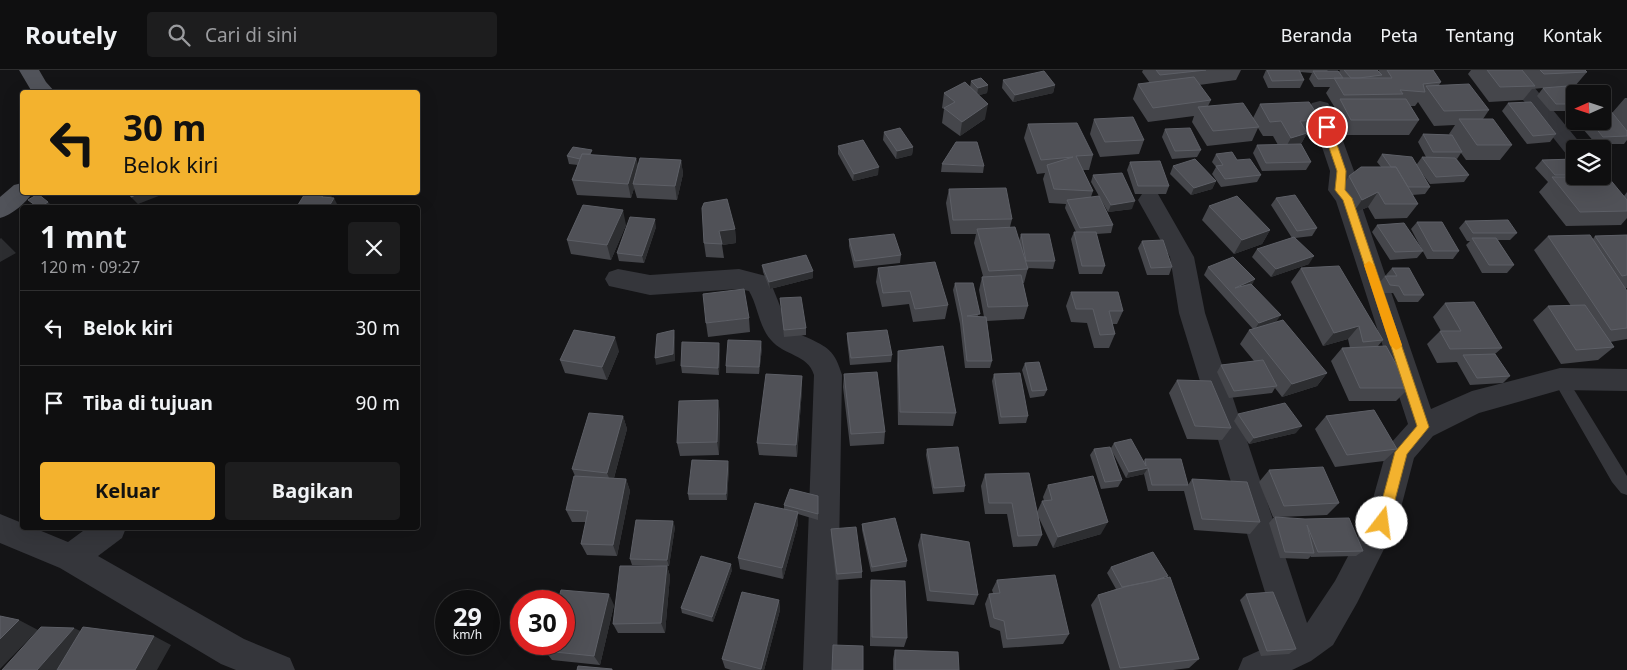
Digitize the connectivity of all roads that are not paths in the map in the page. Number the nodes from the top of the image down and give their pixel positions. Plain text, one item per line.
1 (29, 70) edge
2 (1509, 70) edge
3 (42, 90) edge
4 (1320, 108) dead end
5 (1567, 140) edge
6 (20, 193) edge
7 (1150, 200) dead end
8 (0, 210) edge
9 (618, 280) dead end
10 (1560, 380) junction
11 (1627, 380) edge
12 (1423, 427) junction
13 (1627, 488) edge
14 (0, 528) edge
15 (108, 530) edge
16 (70, 558) junction
17 (1299, 649) junction
18 (239, 664) edge
19 (278, 670) edge
20 (820, 670) edge
21 (1255, 670) edge

1 - 3 main road
2 - 5 street
4 - 12 street
6 - 8 main road
7 - 17 street
9 - 20 street
10 - 11 street
10 - 12 street
10 - 13 lane
12 - 17 street
14 - 16 street
15 - 16 street
16 - 18 street
17 - 21 street
18 - 19 street

